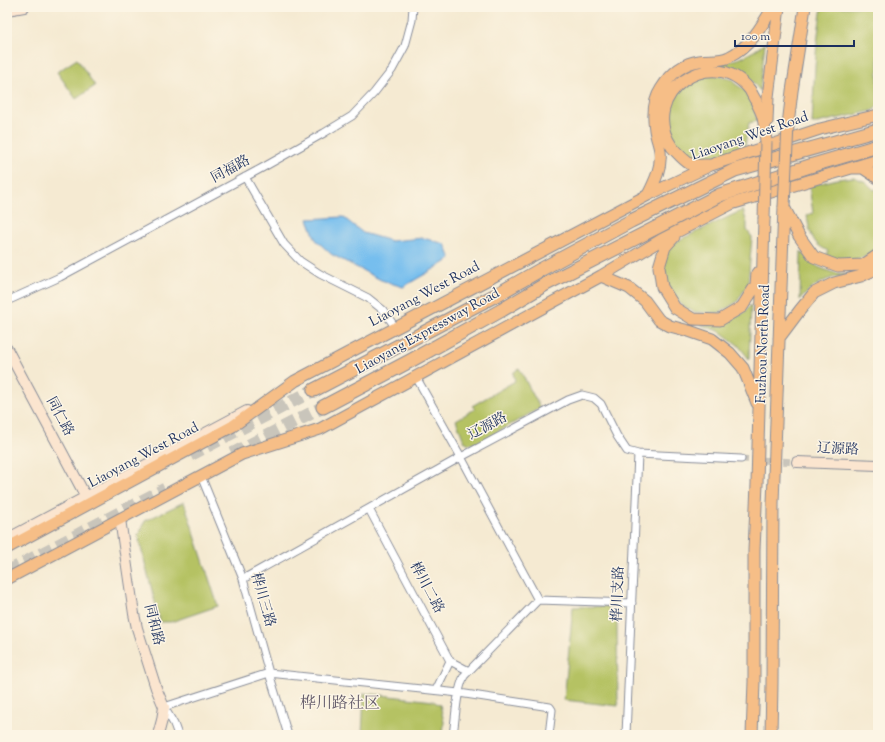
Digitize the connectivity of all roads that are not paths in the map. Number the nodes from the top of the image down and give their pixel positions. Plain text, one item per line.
1 (24, 7) edge
2 (413, 7) edge
3 (773, 7) edge
4 (780, 7) edge
5 (805, 7) edge
6 (7, 10) edge
7 (878, 115) edge
8 (878, 130) edge
9 (766, 142) junction
10 (878, 146) edge
11 (878, 160) edge
12 (711, 165) junction
13 (849, 168) junction
14 (245, 177) junction
15 (878, 178) edge
16 (648, 195) junction
17 (784, 207) junction
18 (764, 219) junction
19 (679, 231) junction
20 (878, 255) edge
21 (878, 268) edge
22 (540, 270) joint
23 (601, 276) junction
24 (7, 302) edge
25 (394, 330) junction
26 (779, 338) junction
27 (7, 349) edge
28 (416, 377) junction
29 (314, 390) tunnel mouth
30 (323, 407) tunnel mouth
31 (759, 407) junction
32 (638, 454) junction
33 (462, 456) junction
34 (741, 459) tunnel mouth
35 (796, 462) tunnel mouth
36 (878, 465) edge
37 (201, 476) junction
38 (84, 502) junction
39 (369, 509) junction
40 (120, 519) junction
41 (7, 539) edge
42 (7, 548) edge
43 (7, 579) edge
44 (243, 579) junction
45 (538, 600) junction
46 (632, 603) junction
47 (450, 661) junction
48 (469, 671) junction
49 (268, 673) junction
50 (436, 690) junction
51 (459, 693) junction
52 (164, 707) junction
53 (158, 735) edge
54 (178, 735) edge
55 (288, 735) edge
56 (453, 735) edge
57 (549, 735) edge
58 (626, 735) edge
59 (752, 735) edge
60 (771, 735) edge

1 - 6 street
2 - 14 street, 同福路
3 - 16 main road
4 - 9 main road, Fuzhou North Road
5 - 17 main road, Fuzhou North Road, bridge
7 - 12 main road, Liaoyang West Road
8 - 22 highway, Liaoyang West Road
9 - 12 main road
9 - 18 main road, Fuzhou North Road, bridge
10 - 30 highway, Liaoyang Expressway Road
11 - 13 main road
12 - 16 main road, Liaoyang West Road
13 - 15 main road
13 - 19 main road
14 - 24 street, 同福路
14 - 25 street
16 - 25 main road, Liaoyang West Road
17 - 20 main road
17 - 26 main road, Fuzhou North Road
18 - 19 main road
18 - 31 main road, Fuzhou North Road
19 - 23 main road
21 - 26 main road
22 - 29 highway, Liaoyang Expressway Road
23 - 28 main road
23 - 31 main road
25 - 38 main road, Liaoyang West Road
26 - 60 main road, Fuzhou North Road
27 - 38 street, 同仁路
28 - 33 street
28 - 37 main road
31 - 59 main road, Fuzhou North Road
32 - 33 street, 辽源路
32 - 34 street, 辽源路
32 - 46 street, 桦川支路
33 - 39 street, 辽源路
33 - 45 street
35 - 36 street, 辽源路
37 - 40 main road
37 - 44 street, 桦川三路
38 - 41 street
38 - 42 main road, Liaoyang West Road
39 - 44 street, 辽源路
39 - 47 street, 桦川二路
40 - 43 main road
40 - 52 street, 同和路
44 - 49 street, 桦川三路
45 - 46 street
45 - 48 street
46 - 58 street, 桦川支路
47 - 48 street
47 - 50 street
48 - 51 street
49 - 50 street
49 - 52 street
49 - 55 street, 桦川三路
50 - 51 street
51 - 56 street
51 - 57 street
52 - 53 street
52 - 54 street

